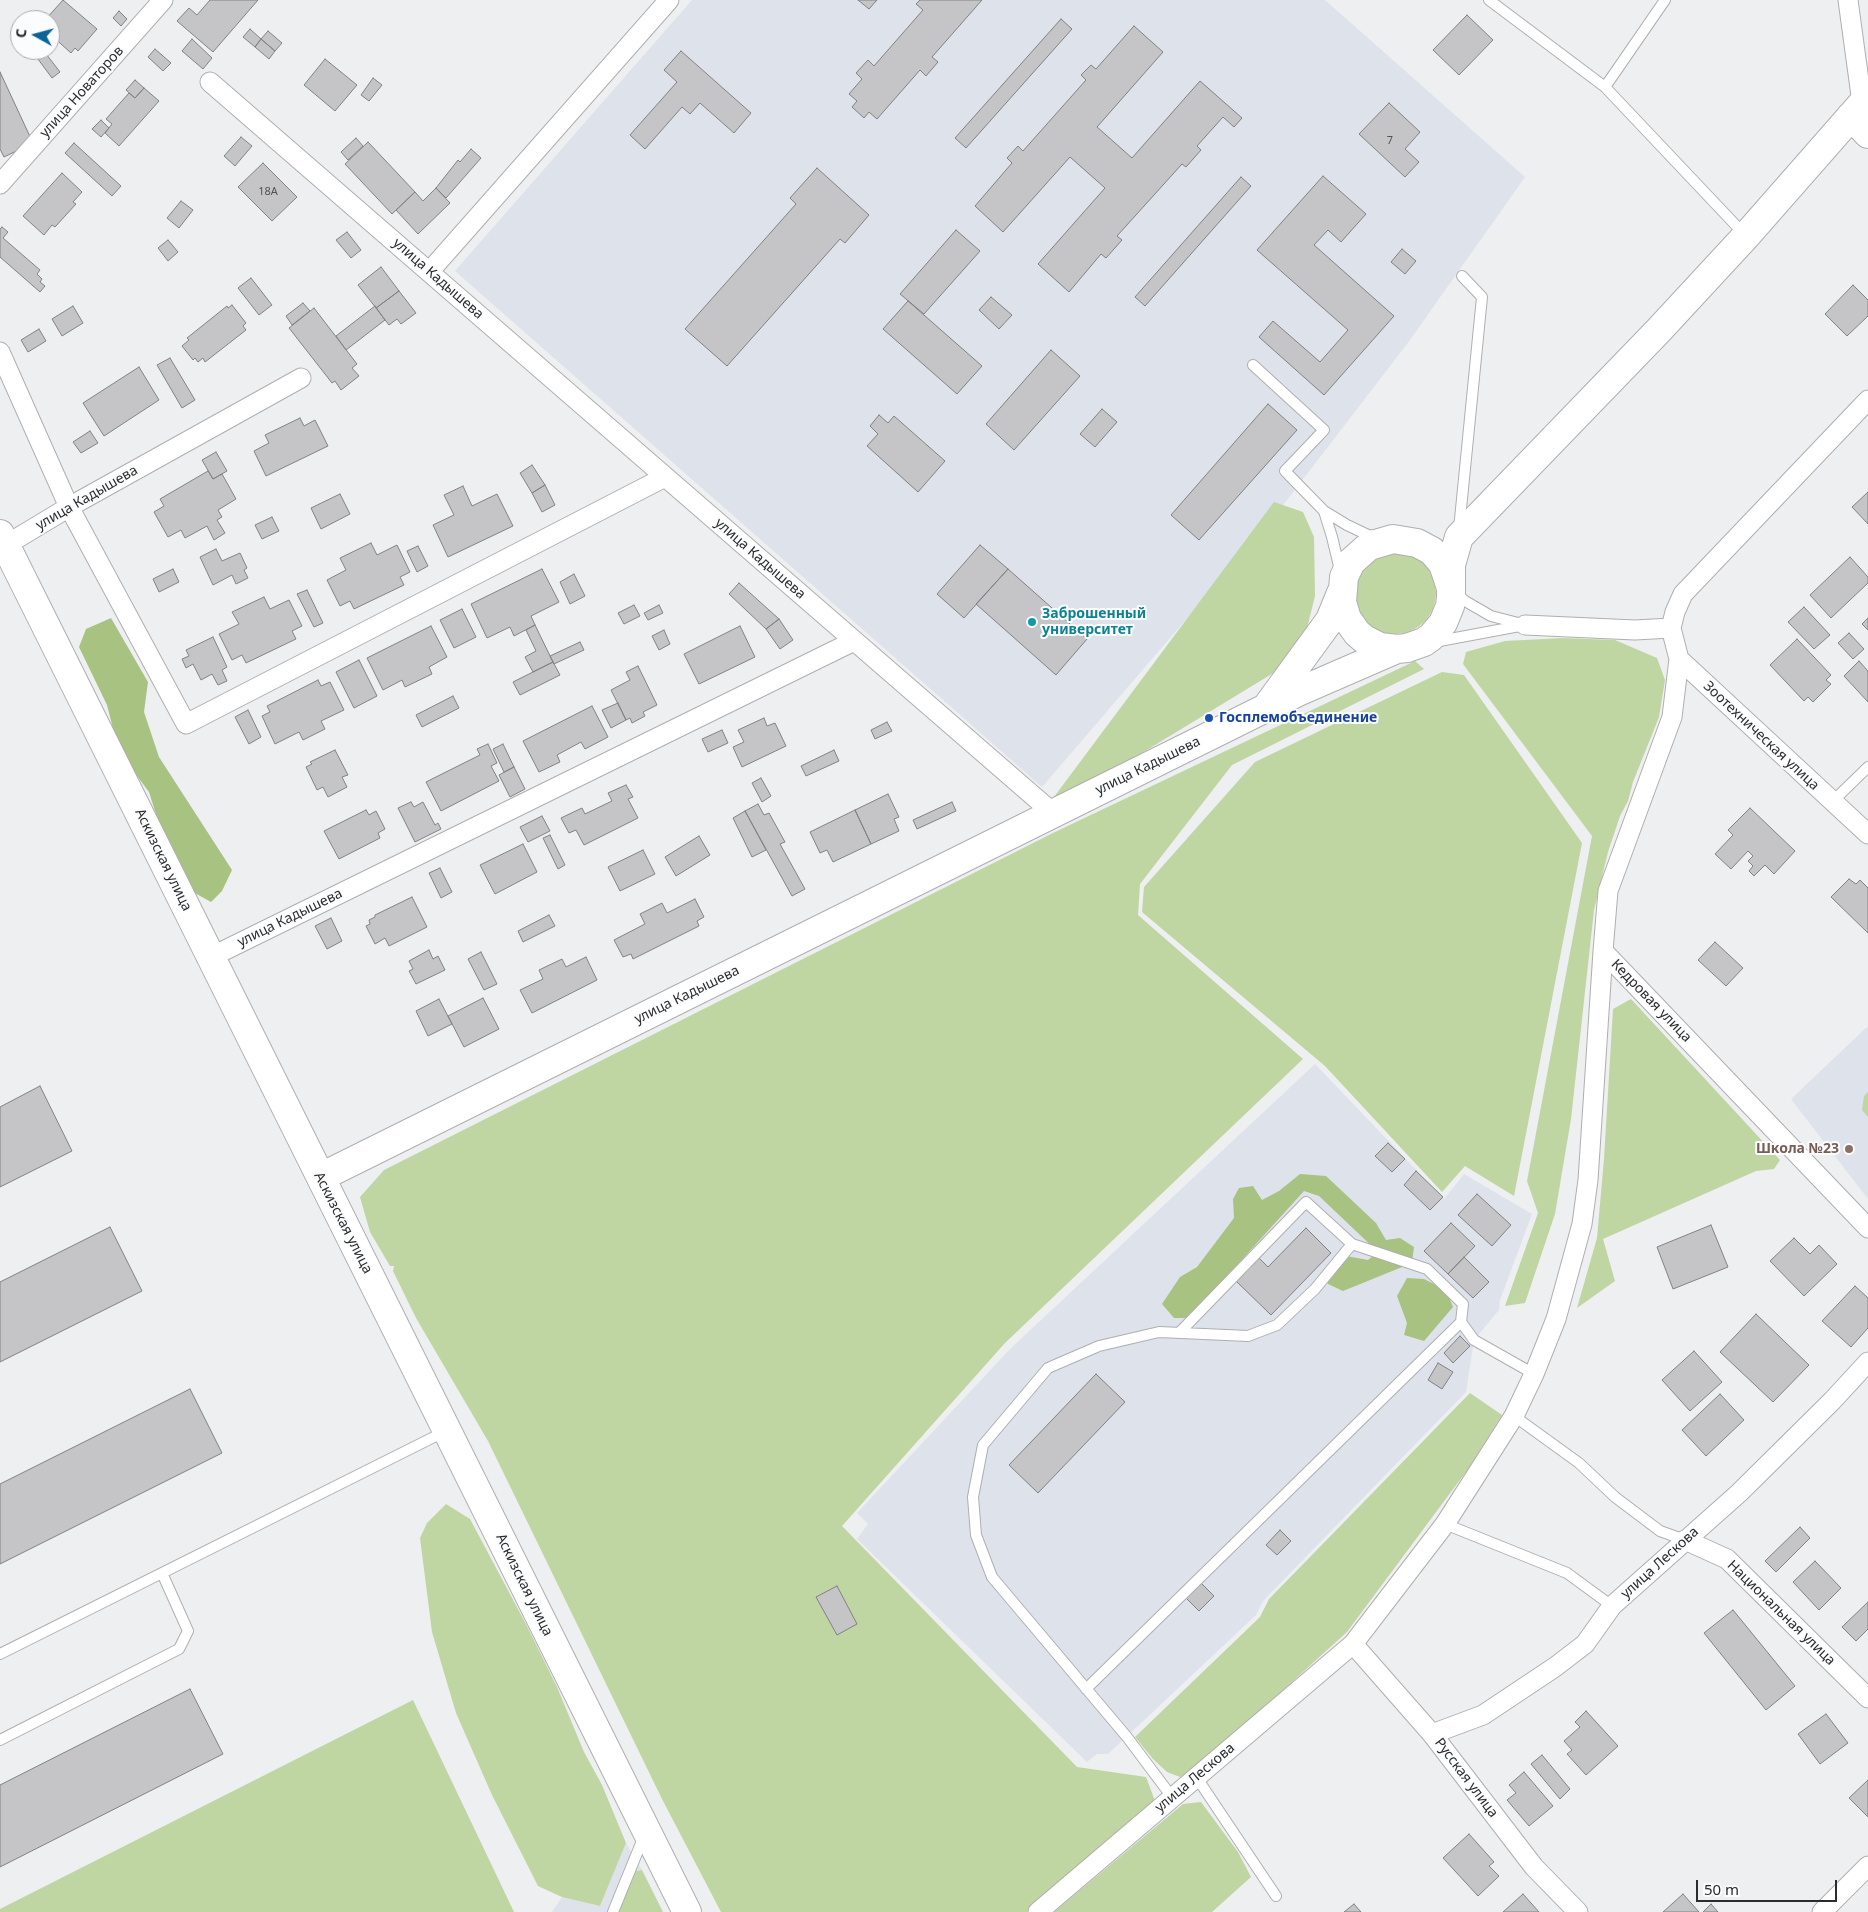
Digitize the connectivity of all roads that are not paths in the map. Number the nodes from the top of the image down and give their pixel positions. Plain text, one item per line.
1 (163, 0) edge
2 (669, 0) edge
3 (1488, 0) edge
4 (1665, 0) edge
5 (1848, 0) edge
6 (210, 82) dead end
7 (1605, 87) junction
8 (1862, 112) edge
9 (0, 184) edge
10 (1746, 236) junction
11 (429, 272) junction
12 (1462, 276) dead end
13 (0, 352) edge
14 (1253, 365) dead end
15 (301, 378) dead end
16 (1868, 400) edge
17 (665, 477) junction
18 (69, 507) junction
19 (1324, 511) junction
20 (1458, 537) junction
21 (1401, 539) junction
22 (3, 540) edge
23 (1451, 588) junction
24 (1341, 594) junction
25 (1525, 625) junction
26 (1671, 628) junction
27 (854, 641) junction
28 (1406, 647) junction
29 (1679, 659) junction
30 (1266, 708) junction
31 (1868, 767) edge
32 (1832, 802) junction
33 (1053, 813) junction
34 (1868, 834) edge
35 (1603, 951) junction
36 (211, 958) junction
37 (321, 1177) junction
38 (1868, 1228) edge
39 (1352, 1244) junction
40 (1461, 1322) junction
41 (1180, 1332) junction
42 (1868, 1362) edge
43 (1534, 1374) junction
44 (1514, 1416) junction
45 (447, 1430) junction
46 (1446, 1524) junction
47 (1685, 1540) junction
48 (162, 1573) junction
49 (1612, 1606) junction
50 (1353, 1644) junction
51 (0, 1654) edge
52 (1086, 1689) junction
53 (1868, 1698) edge
54 (1432, 1734) junction
55 (0, 1740) edge
56 (1197, 1778) junction
57 (1172, 1797) junction
58 (646, 1830) junction
59 (1868, 1866) edge
60 (1276, 1896) dead end
61 (614, 1912) edge
62 (687, 1912) edge
63 (1038, 1912) edge
64 (1578, 1912) edge
65 (1822, 1912) edge

1 - 9 street, улица Новаторов
2 - 11 street
3 - 7 lane
4 - 7 lane
5 - 8 street
6 - 11 street, улица Кадышева
7 - 10 lane
8 - 10 street
10 - 20 street
11 - 17 street, улица Кадышева
12 - 20 lane
13 - 18 street
14 - 19 lane
15 - 18 street, улица Кадышева
16 - 26 street
17 - 18 street
17 - 27 street, улица Кадышева
18 - 22 street, улица Кадышева
19 - 21 lane
19 - 24 lane
20 - 21 street
20 - 23 street
21 - 23 street
21 - 24 street
22 - 36 street, Аскизская улица
23 - 25 lane
23 - 28 street
24 - 28 street
24 - 30 street
25 - 26 street
25 - 28 lane
26 - 29 street
27 - 33 street, улица Кадышева
27 - 36 street, улица Кадышева
28 - 30 street, улица Кадышева
29 - 32 street, Зоотехническая улица
29 - 35 street, Кедровая улица
30 - 33 street, улица Кадышева
31 - 32 lane
32 - 34 street, Зоотехническая улица
33 - 37 street, улица Кадышева
35 - 38 street, Кедровая улица
35 - 43 street, улица Лескова
36 - 37 street, Аскизская улица
37 - 45 street, Аскизская улица
39 - 40 lane
39 - 41 lane
39 - 41 lane
40 - 43 lane
40 - 52 lane
41 - 52 lane
42 - 47 street, улица Лескова
43 - 44 street, улица Лескова
44 - 46 street, улица Лескова
44 - 47 lane
45 - 48 lane
45 - 58 street, Аскизская улица
46 - 49 lane
46 - 50 street, улица Лескова
47 - 49 street, улица Лескова
47 - 53 street, Национальная улица
48 - 51 lane
48 - 55 lane
49 - 54 street, улица Лескова
50 - 54 street, Русская улица
50 - 56 street, улица Лескова
52 - 57 lane
54 - 64 street, Русская улица
56 - 57 street, улица Лескова
56 - 60 lane
57 - 63 street, улица Лескова
58 - 61 lane
58 - 62 street, Аскизская улица
59 - 65 street

